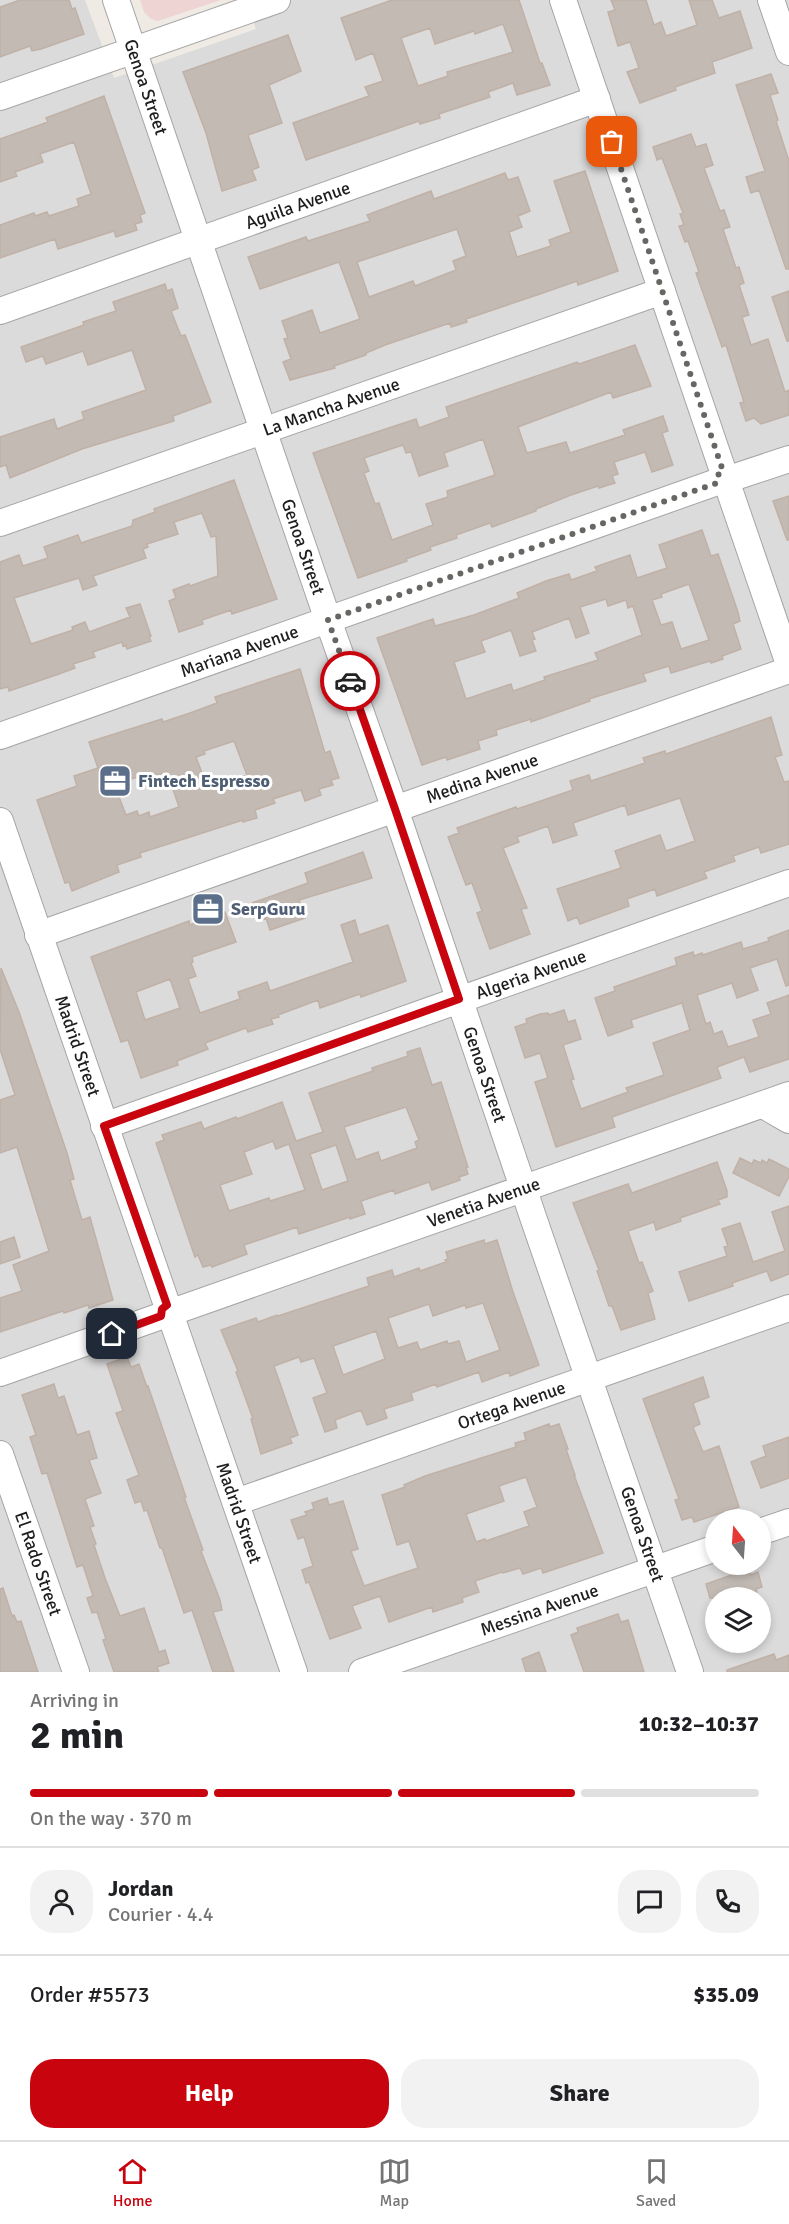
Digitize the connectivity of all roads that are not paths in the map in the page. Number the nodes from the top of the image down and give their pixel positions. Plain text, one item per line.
1 (116, 0) edge
2 (277, 0) edge
3 (563, 0) edge
4 (771, 0) edge
5 (134, 51) junction
6 (789, 52) edge
7 (0, 98) edge
8 (597, 99) junction
9 (199, 240) junction
10 (662, 291) junction
11 (0, 311) edge
12 (264, 430) junction
13 (789, 459) edge
14 (726, 480) junction
15 (0, 523) edge
16 (328, 620) junction
17 (789, 664) edge
18 (789, 670) edge
19 (0, 736) edge
20 (395, 809) junction
21 (0, 821) edge
22 (789, 883) edge
23 (38, 935) junction
24 (459, 999) junction
25 (789, 1095) edge
26 (763, 1105) junction
27 (789, 1120) edge
28 (104, 1126) junction
29 (524, 1190) junction
30 (789, 1308) edge
31 (170, 1313) junction
32 (0, 1373) edge
33 (590, 1378) junction
34 (0, 1454) edge
35 (236, 1502) junction
36 (789, 1521) edge
37 (771, 1528) edge
38 (705, 1552) edge
39 (656, 1569) junction
40 (76, 1672) edge
41 (294, 1672) edge
42 (362, 1672) edge
43 (690, 1672) edge

1 - 5 street, Genoa Street
2 - 5 street
3 - 8 street
4 - 6 street
5 - 7 street
5 - 9 street, Genoa Street
8 - 9 street, Aguila Avenue
8 - 10 street
9 - 11 street, Aguila Avenue
9 - 12 street, Genoa Street
10 - 12 street, La Mancha Avenue
10 - 14 street
12 - 15 street, La Mancha Avenue
12 - 16 street, Genoa Street
13 - 14 street, Mariana Avenue
14 - 16 street, Mariana Avenue
14 - 17 street
16 - 19 street, Mariana Avenue
16 - 20 street, Genoa Street
18 - 20 street, Medina Avenue
20 - 23 street, Medina Avenue
20 - 24 street, Genoa Street
21 - 23 street, Madrid Street
22 - 24 street, Algeria Avenue
23 - 28 street, Madrid Street
24 - 28 street, Algeria Avenue
24 - 29 street, Genoa Street
25 - 26 street, Venetia Avenue
26 - 27 street
26 - 29 street, Venetia Avenue
28 - 31 street, Madrid Street
29 - 31 street, Venetia Avenue
29 - 33 street, Genoa Street
30 - 33 street, Ortega Avenue
31 - 32 street, Venetia Avenue
31 - 35 street, Madrid Street
33 - 35 street, Ortega Avenue
33 - 39 street, Genoa Street
34 - 40 street, El Rado Street
35 - 41 street, Madrid Street
36 - 37 street
38 - 39 street, Messina Avenue
39 - 42 street, Messina Avenue
39 - 43 street, Genoa Street

